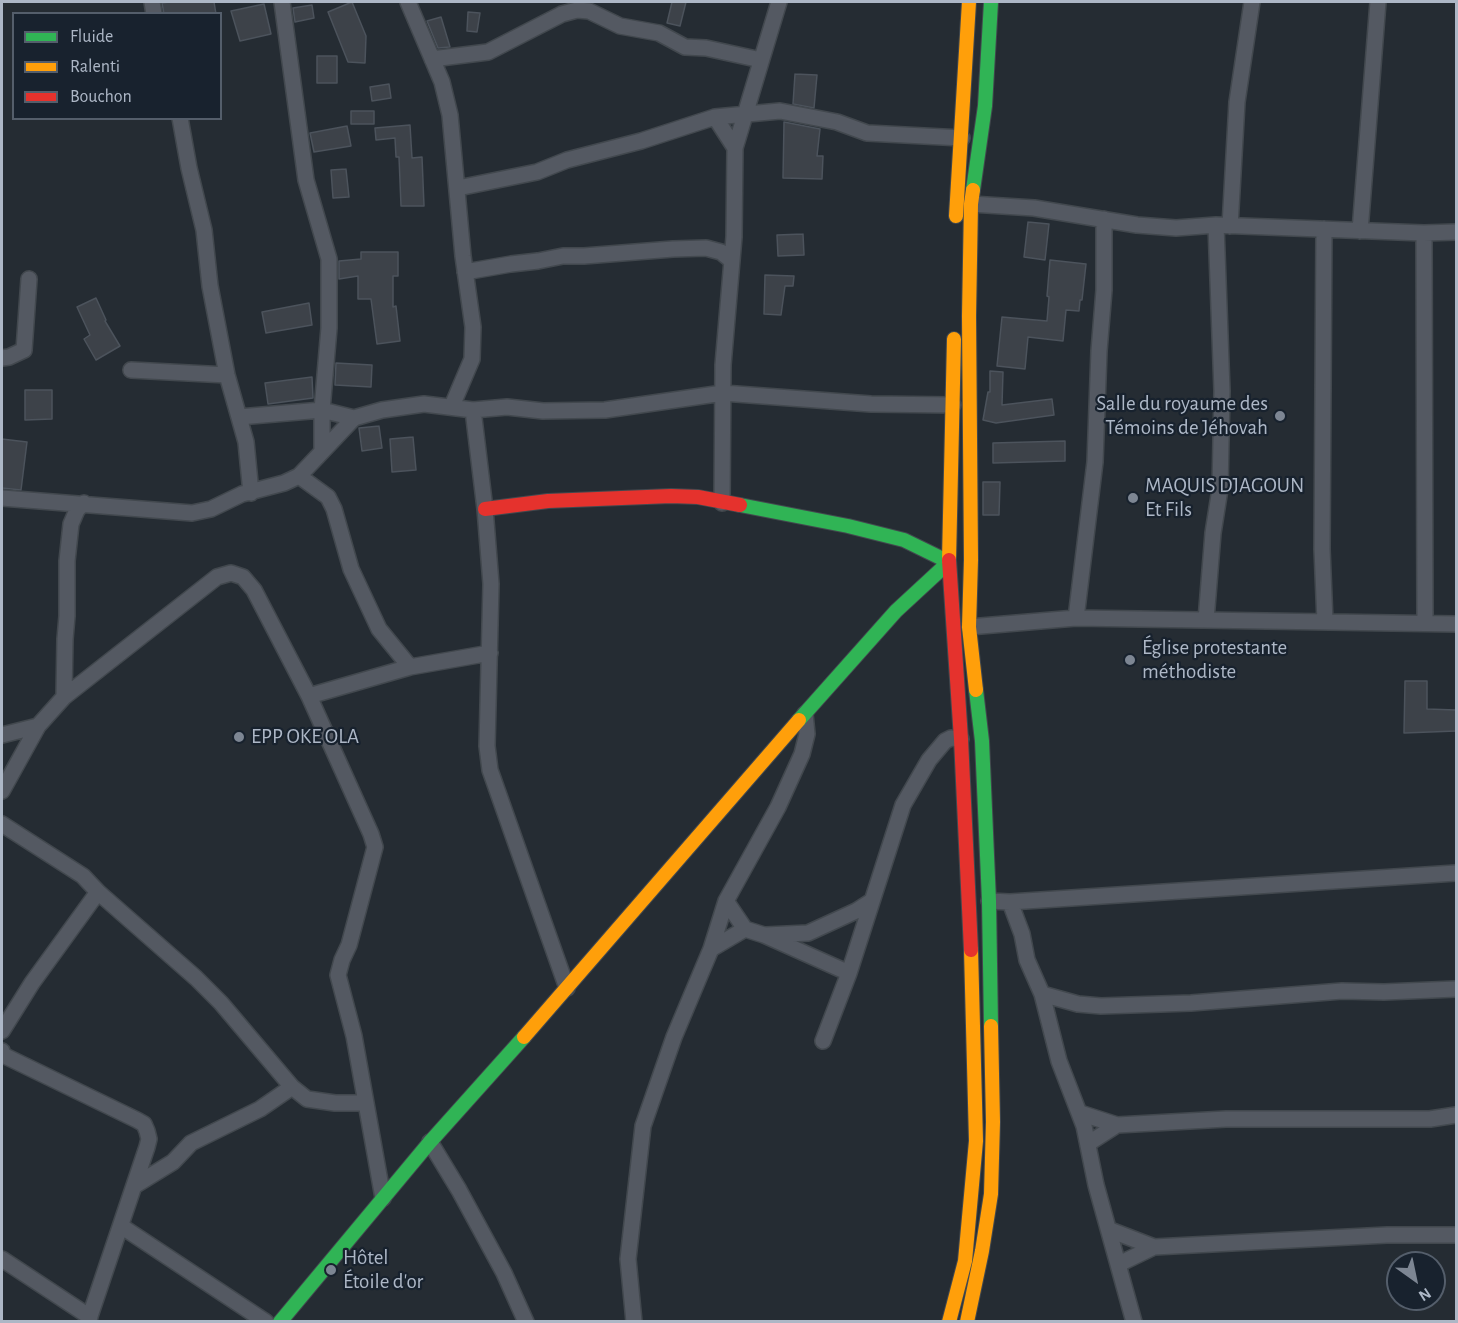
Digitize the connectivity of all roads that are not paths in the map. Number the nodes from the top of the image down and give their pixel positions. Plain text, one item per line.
1 (282, 2) edge
2 (408, 2) edge
3 (779, 2) edge
4 (969, 2) edge
5 (991, 2) edge
6 (1251, 2) edge
7 (1378, 2) edge
8 (432, 59) junction
9 (761, 60) junction
10 (744, 114) junction
11 (715, 117) junction
12 (180, 120) edge
13 (962, 138) junction
14 (735, 148) junction
15 (458, 188) junction
16 (971, 204) junction
17 (1104, 219) junction
18 (1223, 226) junction
19 (1324, 229) junction
20 (956, 230) dead end
21 (1360, 231) junction
22 (1456, 232) edge
23 (1424, 233) junction
24 (732, 261) junction
25 (465, 272) junction
26 (29, 279) dead end
27 (954, 323) dead end
28 (2, 358) edge
29 (131, 370) dead end
30 (227, 375) junction
31 (723, 393) junction
32 (953, 405) junction
33 (452, 406) junction
34 (322, 410) junction
35 (472, 410) junction
36 (239, 417) junction
37 (354, 418) junction
38 (322, 452) junction
39 (299, 477) junction
40 (251, 493) junction
41 (2, 498) edge
42 (84, 503) junction
43 (722, 503) junction
44 (485, 509) junction
45 (949, 562) junction
46 (1076, 618) junction
47 (1206, 620) junction
48 (1325, 622) junction
49 (1425, 623) junction
50 (1456, 624) edge
51 (969, 627) junction
52 (490, 653) junction
53 (410, 667) junction
54 (309, 696) junction
55 (64, 697) junction
56 (806, 714) junction
57 (38, 726) junction
58 (2, 735) edge
59 (961, 739) junction
60 (2, 791) edge
61 (2, 824) edge
62 (1456, 873) edge
63 (98, 892) junction
64 (726, 901) junction
65 (989, 901) junction
66 (870, 902) junction
67 (1010, 902) junction
68 (746, 929) junction
69 (764, 935) junction
70 (711, 949) junction
71 (849, 973) junction
72 (567, 988) junction
73 (1456, 989) edge
74 (1042, 994) junction
75 (2, 1031) edge
76 (823, 1041) dead end
77 (2, 1051) edge
78 (292, 1087) junction
79 (365, 1103) junction
80 (1080, 1113) junction
81 (1456, 1115) edge
82 (1117, 1125) junction
83 (430, 1142) junction
84 (1089, 1143) junction
85 (134, 1186) junction
86 (383, 1198) junction
87 (121, 1226) junction
88 (1110, 1230) junction
89 (1456, 1235) edge
90 (1154, 1247) junction
91 (2, 1259) edge
92 (1119, 1264) junction
93 (89, 1319) edge
94 (266, 1322) edge
95 (280, 1322) edge
96 (526, 1322) edge
97 (634, 1322) edge
98 (949, 1322) edge
99 (967, 1322) edge
100 (1134, 1322) edge

1 - 34 street
2 - 8 street
3 - 9 street
4 - 13 main road
5 - 16 main road
6 - 18 street
7 - 21 street
8 - 9 street
8 - 15 street
9 - 10 street
10 - 11 street
10 - 13 street
10 - 14 street
11 - 14 street
11 - 15 street
12 - 30 street
13 - 20 main road
14 - 24 street
15 - 25 street
16 - 17 street
16 - 51 main road
17 - 18 street
17 - 46 street
18 - 19 street
18 - 47 street
19 - 21 street
19 - 48 street
21 - 23 street
22 - 23 street
23 - 49 street
24 - 25 street
24 - 31 street
25 - 33 street
26 - 28 street
27 - 32 main road
29 - 30 street
30 - 36 street
31 - 32 street
31 - 35 street
31 - 43 street
32 - 45 main road
33 - 35 street
33 - 37 street
34 - 36 street
34 - 37 street
34 - 38 street
35 - 44 street
36 - 40 street
37 - 38 street
38 - 39 street
39 - 40 street
39 - 53 street
40 - 42 street
41 - 42 street
42 - 55 street
43 - 44 main road
43 - 45 main road
44 - 52 street
45 - 56 main road
45 - 59 main road
46 - 47 street
46 - 51 street
47 - 48 street
48 - 49 street
49 - 50 street
51 - 65 main road
52 - 53 street
52 - 72 street
53 - 54 street
54 - 55 street
54 - 79 street
55 - 57 street
56 - 64 street
56 - 72 main road
57 - 58 street
57 - 60 street
59 - 66 street
59 - 98 main road
61 - 63 street
62 - 67 street
63 - 75 street
63 - 78 street
64 - 68 street
64 - 70 street
65 - 67 street
65 - 99 main road
66 - 69 street
66 - 71 street
67 - 74 street
68 - 69 street
68 - 70 street
69 - 71 street
70 - 97 street
71 - 76 street
72 - 83 main road
73 - 74 street
74 - 80 street
77 - 85 street
78 - 79 street
78 - 85 street
79 - 86 street
80 - 82 street
80 - 84 street
81 - 82 street
82 - 84 street
83 - 86 main road
83 - 96 street
84 - 88 street
85 - 87 street
86 - 95 main road
87 - 93 street
87 - 94 street
88 - 90 street
88 - 92 street
89 - 90 street
90 - 92 street
91 - 93 street
92 - 100 street

